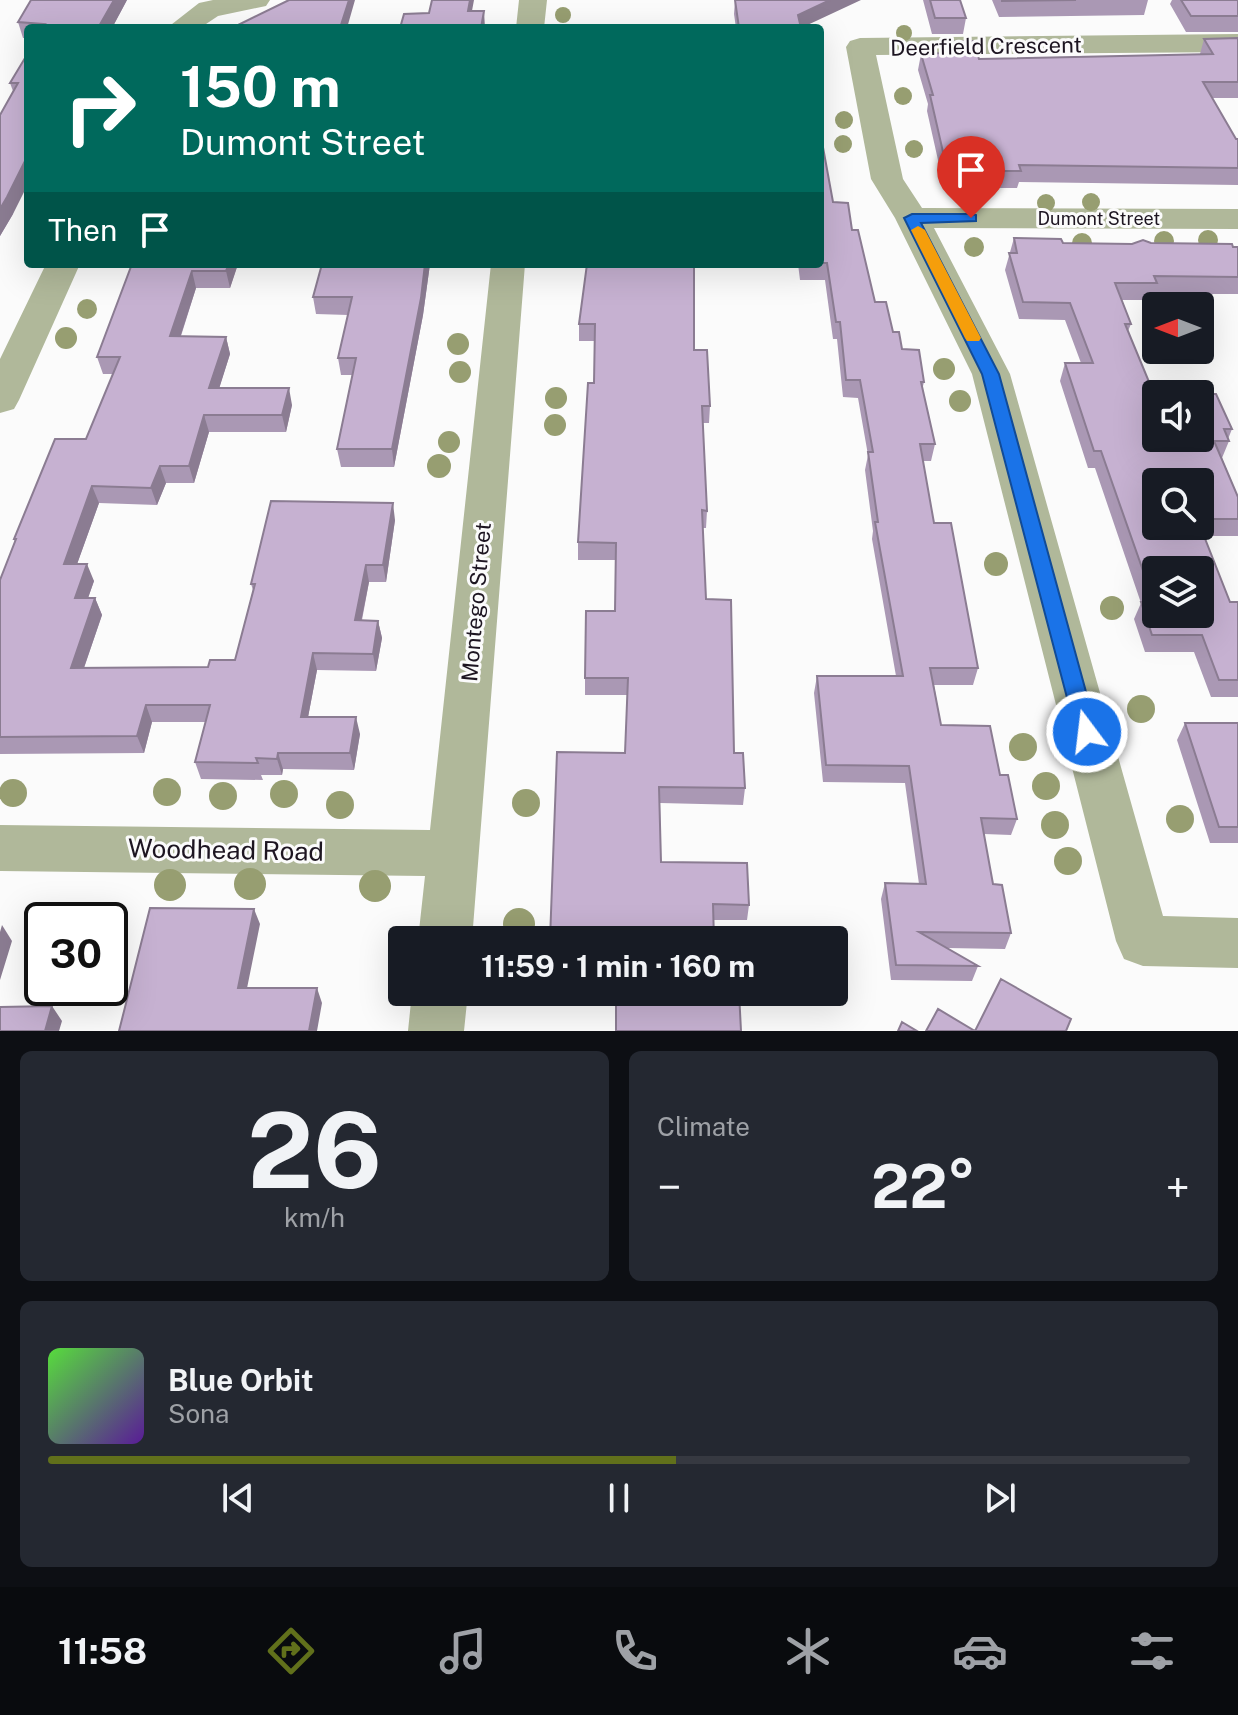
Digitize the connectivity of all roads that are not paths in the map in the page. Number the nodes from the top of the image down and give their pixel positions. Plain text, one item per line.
1 (256, 0) edge
2 (533, 0) edge
3 (187, 24) edge
4 (530, 24) edge
5 (1238, 43) edge
6 (912, 218) junction
7 (1238, 219) edge
8 (61, 268) edge
9 (508, 268) edge
10 (0, 400) edge
11 (0, 848) edge
12 (453, 853) junction
13 (446, 926) edge
14 (1238, 943) edge
15 (439, 1006) edge
16 (436, 1031) edge

1 - 3 street
2 - 4 street
5 - 6 street, Deerfield Crescent
6 - 7 street, Dumont Street
6 - 14 street, Deerfield Crescent
8 - 10 street
9 - 12 street, Montego Street
11 - 12 street, Woodhead Road
12 - 13 street, Montego Street
15 - 16 street

